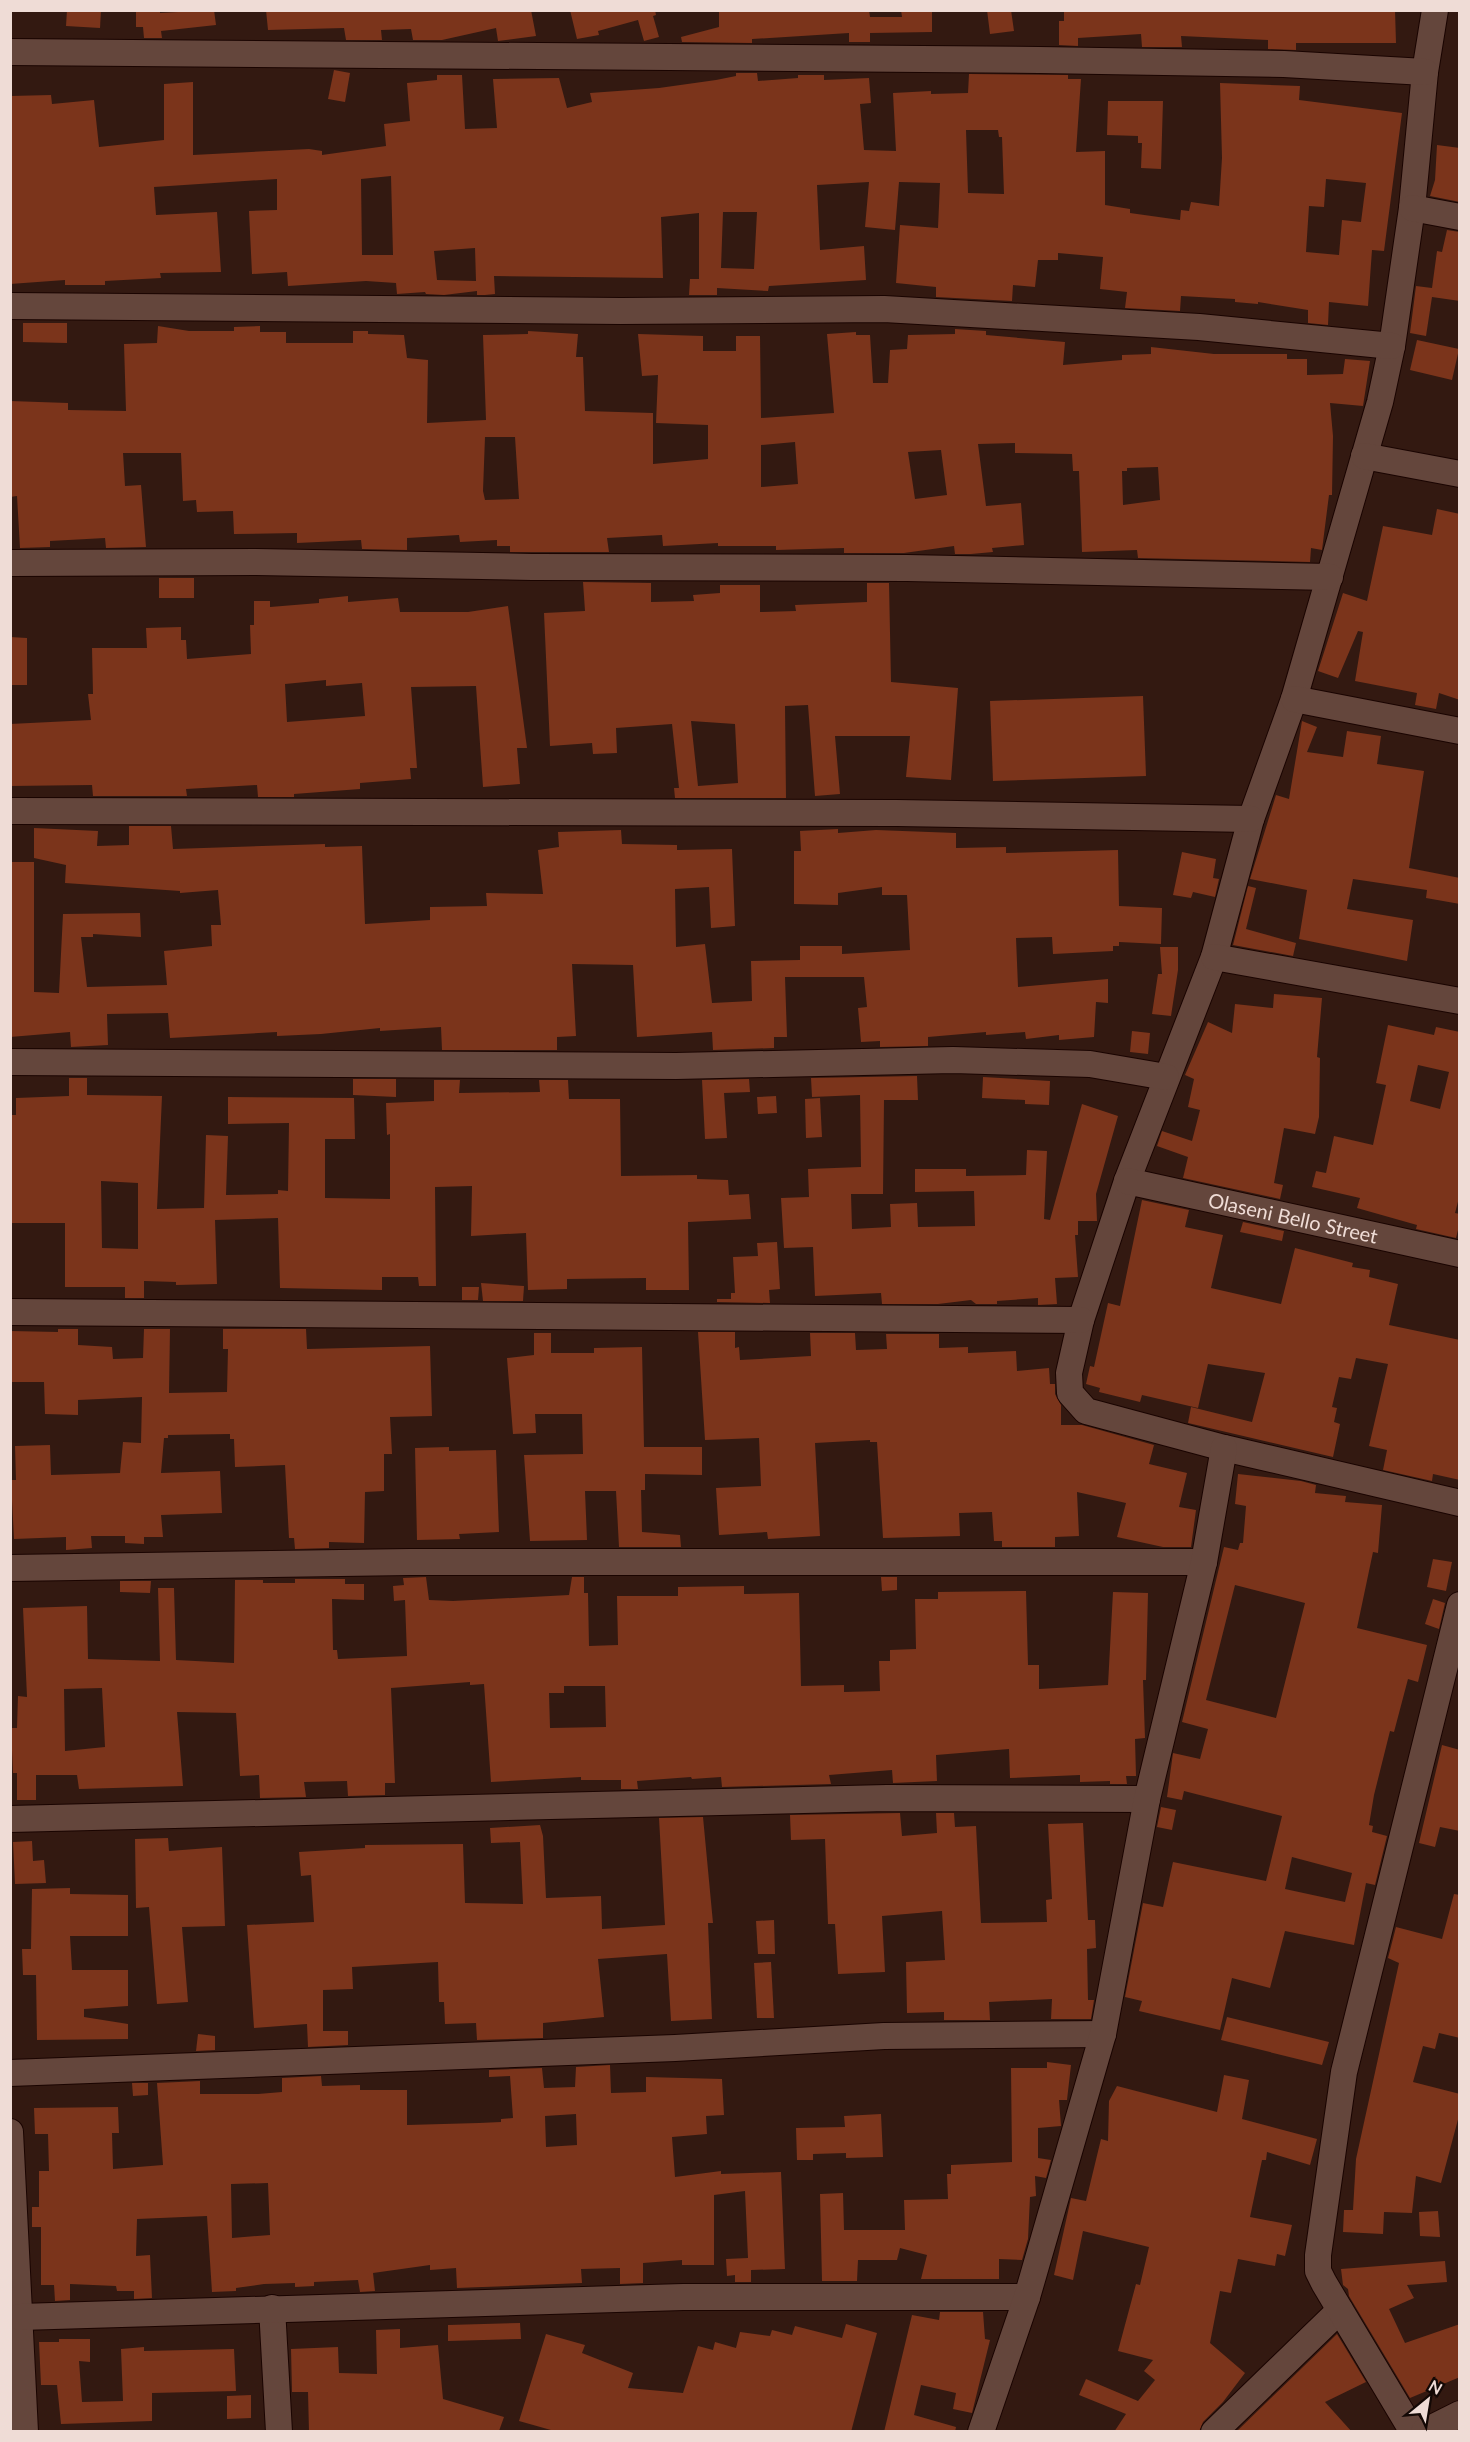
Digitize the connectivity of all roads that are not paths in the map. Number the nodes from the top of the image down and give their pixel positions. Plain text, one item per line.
1 (1435, 10) edge
2 (10, 52) edge
3 (1425, 72) junction
4 (1412, 208) junction
5 (1460, 217) edge
6 (10, 306) edge
7 (1392, 346) junction
8 (1364, 456) junction
9 (1460, 474) edge
10 (10, 563) edge
11 (1330, 577) junction
12 (1294, 699) junction
13 (1460, 731) edge
14 (10, 811) edge
15 (1251, 819) junction
16 (1214, 957) junction
17 (1460, 1001) edge
18 (10, 1062) edge
19 (1167, 1077) junction
20 (1127, 1181) junction
21 (1460, 1254) edge
22 (10, 1312) edge
23 (1081, 1320) junction
24 (1224, 1448) junction
25 (1460, 1503) edge
26 (1204, 1562) junction
27 (10, 1568) edge
28 (1460, 1605) edge
29 (1147, 1799) junction
30 (10, 1819) edge
31 (1103, 2034) junction
32 (10, 2073) edge
33 (10, 2132) edge
34 (13, 2221) edge
35 (1027, 2297) junction
36 (272, 2308) junction
37 (1340, 2310) junction
38 (20, 2317) junction
39 (1460, 2414) edge
40 (25, 2432) edge
41 (279, 2432) edge
42 (981, 2432) edge
43 (1214, 2432) edge
44 (1413, 2432) edge
45 (1424, 2432) edge

1 - 3 street
2 - 3 street
3 - 4 street
4 - 5 street
4 - 7 street
6 - 7 street
7 - 8 street
8 - 9 street
8 - 11 street
10 - 11 street
11 - 12 street
12 - 13 street
12 - 15 street
14 - 15 street
15 - 16 street
16 - 17 street
16 - 19 street
18 - 19 street
19 - 20 street
20 - 21 street, Olaseni Bello Street
20 - 23 street
22 - 23 street
23 - 24 street
24 - 25 street
24 - 26 street
26 - 27 street
26 - 29 street
28 - 37 street
29 - 30 street
29 - 31 street
31 - 32 street
31 - 35 street
33 - 34 street
34 - 38 street
35 - 36 street
35 - 42 street
36 - 38 street
36 - 41 street
37 - 43 street
37 - 44 street
38 - 40 street
39 - 45 street

